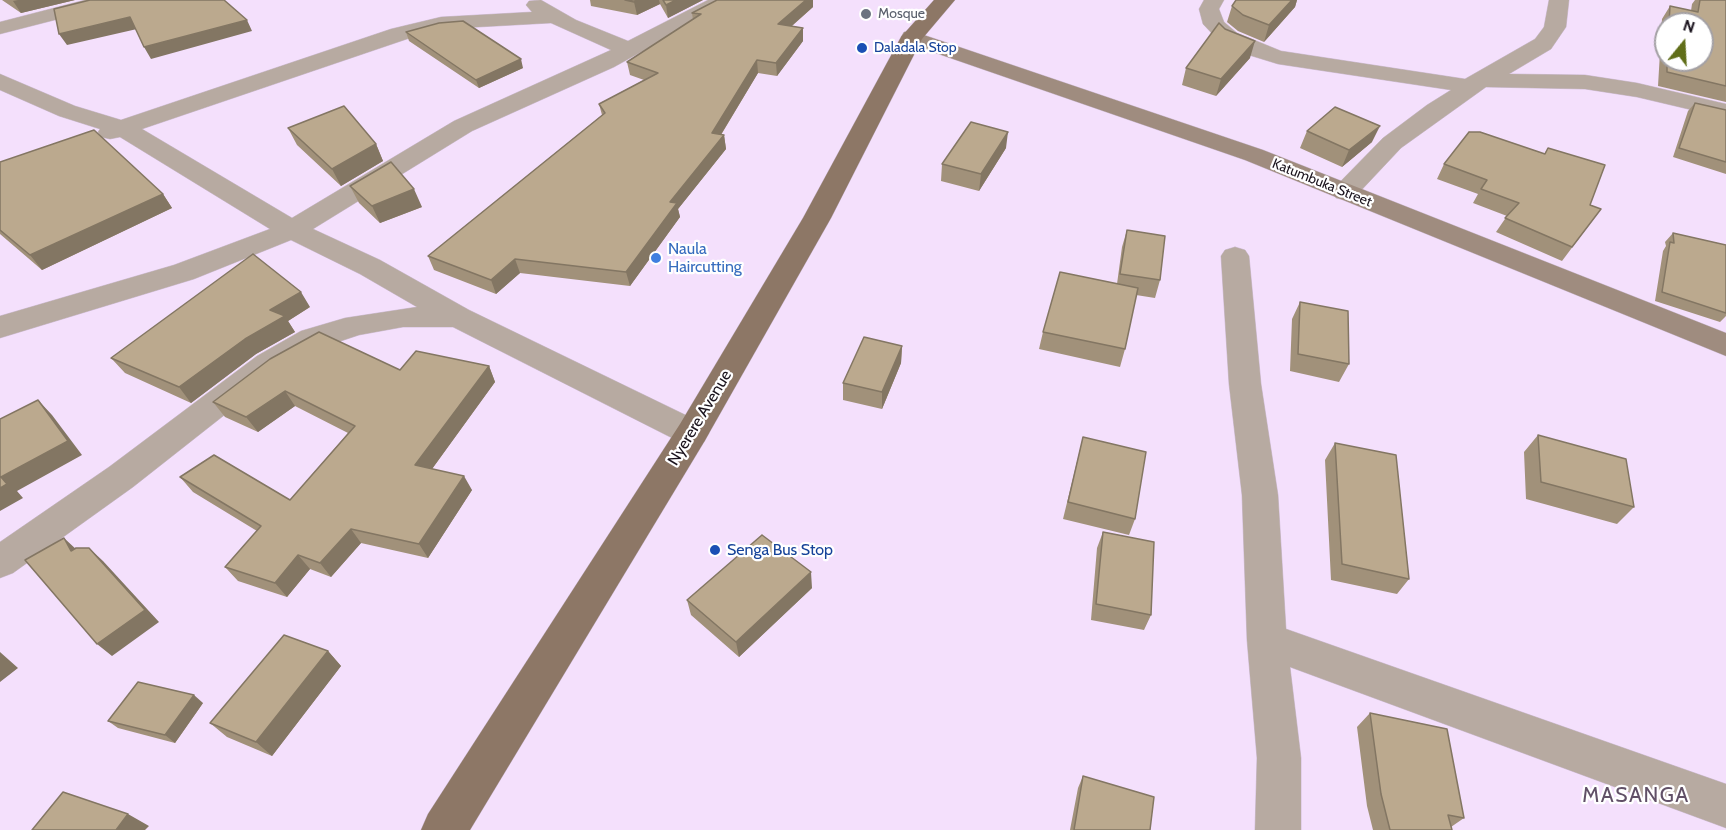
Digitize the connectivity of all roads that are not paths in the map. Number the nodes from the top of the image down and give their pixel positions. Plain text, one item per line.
1 (110, 0) edge
2 (530, 0) edge
3 (725, 0) edge
4 (945, 0) edge
5 (1214, 0) edge
6 (1559, 0) edge
7 (552, 17) junction
8 (0, 28) edge
9 (912, 37) junction
10 (628, 49) junction
11 (0, 81) edge
12 (1475, 83) junction
13 (1726, 111) edge
14 (122, 128) junction
15 (88, 139) edge
16 (1345, 192) junction
17 (292, 230) junction
18 (1235, 256) dead end
19 (458, 317) junction
20 (0, 327) edge
21 (1726, 345) edge
22 (692, 433) junction
23 (0, 562) edge
24 (1266, 640) junction
25 (1726, 806) edge
26 (444, 830) edge
27 (1278, 830) edge

1 - 8 street
2 - 7 street
3 - 10 street
4 - 9 main road, Nyerere Avenue
5 - 12 street
6 - 12 street
7 - 10 street
7 - 14 street
9 - 16 main road, Katumbuka Street
9 - 22 main road, Nyerere Avenue
10 - 17 street
11 - 14 street
12 - 13 street
12 - 16 street
14 - 15 street
14 - 17 street
16 - 21 main road, Katumbuka Street
17 - 19 street
17 - 20 street
18 - 24 street
19 - 22 street
19 - 23 street
22 - 26 main road, Nyerere Avenue
24 - 25 street
24 - 27 street

